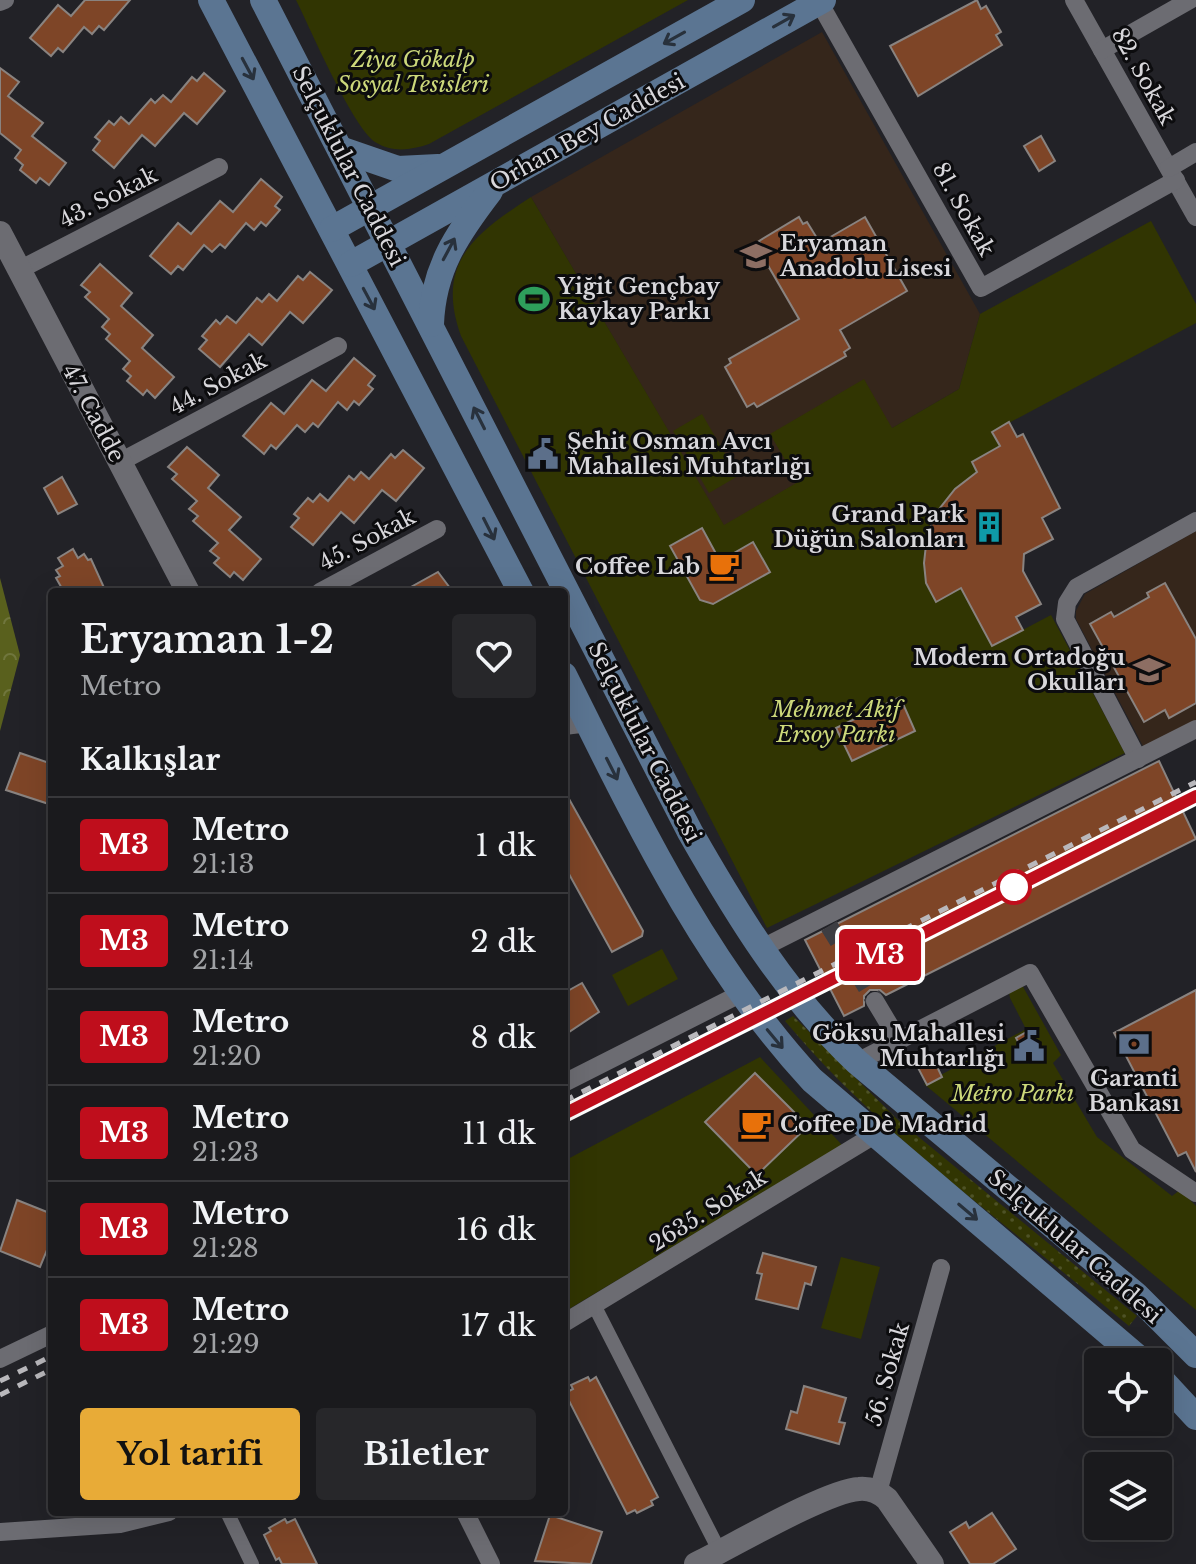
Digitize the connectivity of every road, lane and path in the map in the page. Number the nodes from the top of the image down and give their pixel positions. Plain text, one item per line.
1 (211, 0) edge
2 (263, 0) edge
3 (742, 0) edge
4 (1074, 0) edge
5 (1190, 0) edge
6 (821, 1) edge
7 (1102, 50) junction
8 (340, 149) junction
9 (1196, 152) edge
10 (446, 166) junction
11 (219, 167) dead end
12 (1172, 174) junction
13 (497, 183) junction
14 (371, 208) junction
15 (1195, 211) edge
16 (332, 229) junction
17 (0, 233) edge
18 (389, 243) junction
19 (351, 264) junction
20 (19, 270) junction
21 (431, 324) junction
22 (338, 346) dead end
23 (120, 462) junction
24 (1196, 521) edge
25 (437, 529) dead end
26 (186, 588) edge
27 (327, 588) edge
28 (519, 588) edge
29 (565, 588) edge
30 (568, 593) edge
31 (607, 670) junction
32 (568, 686) edge
33 (568, 694) edge
34 (625, 705) junction
35 (576, 724) edge
36 (1196, 729) edge
37 (1138, 759) junction
38 (760, 949) junction
39 (740, 994) junction
40 (875, 1001) tunnel mouth
41 (899, 1041) junction
42 (857, 1062) junction
43 (568, 1081) edge
44 (876, 1134) junction
45 (1196, 1193) edge
46 (941, 1268) dead end
47 (595, 1307) junction
48 (568, 1321) edge
49 (1184, 1333) edge
50 (48, 1336) edge
51 (1127, 1348) edge
52 (1196, 1355) edge
53 (0, 1359) edge
54 (1172, 1390) edge
55 (1195, 1414) edge
56 (878, 1492) junction
57 (153, 1516) edge
58 (229, 1516) edge
59 (467, 1516) edge
60 (0, 1532) edge
61 (720, 1552) junction
62 (252, 1564) edge
63 (491, 1564) edge
64 (696, 1564) edge
65 (932, 1564) edge

1 -> 16 main road, Selçuklular Caddesi
2 - 8 main road, Selçuklular Caddesi
3 -> 10 main road, Orhan Bey Caddesi
4 - 7 street, 82. Sokak
5 - 7 street
6 - 12 street, 81. Sokak
13 -> 6 main road, Orhan Bey Caddesi
7 - 12 street, 82. Sokak
8 - 10 main road
8 - 14 main road, Selçuklular Caddesi
9 - 12 street
10 - 14 main road, Orhan Bey Caddesi
11 - 20 street, 43. Sokak
12 - 15 street, 82. Sokak
13 - 18 main road, Orhan Bey Caddesi
21 -> 13 main road
14 - 16 main road, Orhan Bey Caddesi
14 - 18 main road, Selçuklular Caddesi
16 - 19 main road, Selçuklular Caddesi
17 - 20 street, 47. Cadde
18 - 19 main road, Orhan Bey Caddesi
18 - 21 main road, Selçuklular Caddesi
19 -> 28 main road, Selçuklular Caddesi
20 - 23 street, 47. Cadde
29 -> 21 main road, Selçuklular Caddesi
22 - 23 street, 44. Sokak
23 - 26 street, 47. Cadde
24 - 37 street
25 - 27 street, 45. Sokak
31 -> 30 main road, Selçuklular Caddesi
31 - 32 main road
31 - 34 main road, Selçuklular Caddesi
33 - 35 main road, Selçuklular Caddesi
34 - 35 main road
34 - 38 main road, Selçuklular Caddesi
35 -> 39 main road, Selçuklular Caddesi
36 - 37 street
37 - 38 street
38 - 42 main road, Selçuklular Caddesi
39 - 43 street
39 -> 44 main road, Selçuklular Caddesi
40 - 41 street
41 - 42 street
41 - 45 street
42 - 49 main road, Selçuklular Caddesi
44 - 47 street, 2635. Sokak
44 -> 51 main road, Selçuklular Caddesi
46 - 56 street, 56. Sokak
47 - 48 street, 2635. Sokak
47 - 61 street
49 - 52 main road, Selçuklular Caddesi
50 - 53 street
54 - 55 main road
56 - 61 street
56 - 65 street
57 - 60 street
58 - 62 street
59 - 63 street
61 - 64 street

